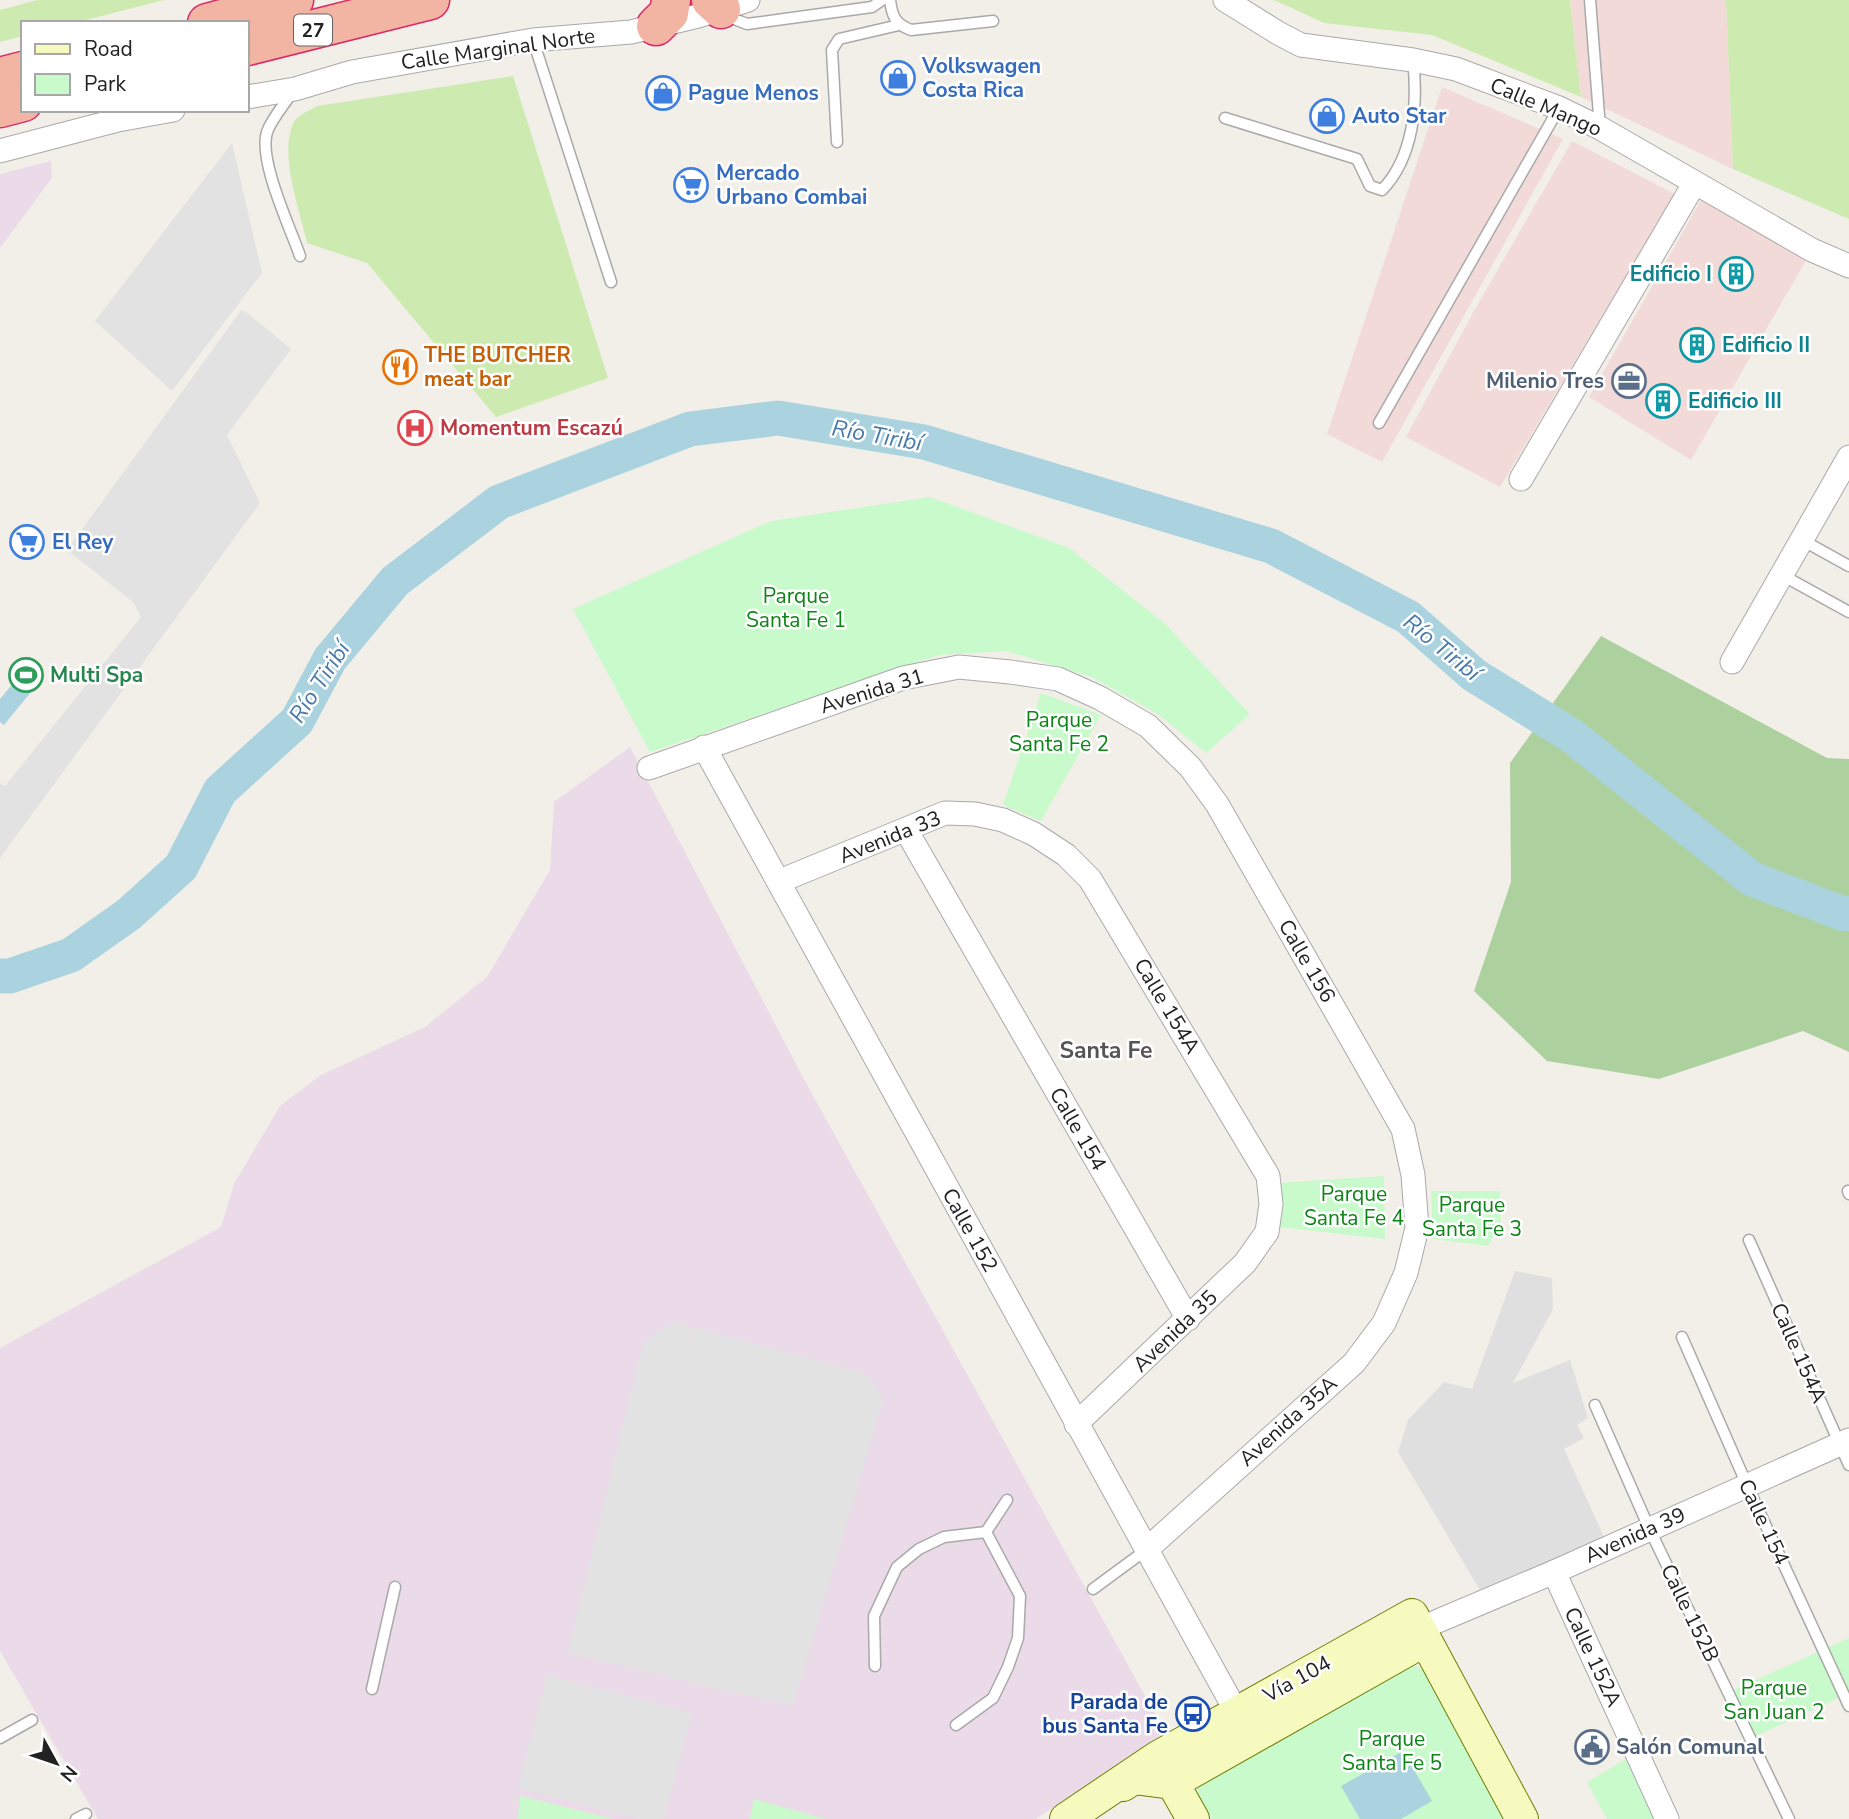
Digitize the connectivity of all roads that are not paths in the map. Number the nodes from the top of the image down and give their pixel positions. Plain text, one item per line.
1 (294, 0) edge
2 (430, 0) edge
3 (448, 0) edge
4 (882, 0) edge
5 (890, 0) edge
6 (1225, 0) edge
7 (1590, 0) edge
8 (727, 3) edge
9 (380, 13) junction
10 (664, 13) edge
11 (215, 21) edge
12 (993, 21) dead end
13 (899, 25) junction
14 (533, 40) junction
15 (248, 47) edge
16 (1413, 60) junction
17 (21, 72) edge
18 (0, 77) edge
19 (295, 89) junction
20 (248, 97) edge
21 (21, 103) edge
22 (0, 108) edge
23 (1559, 108) junction
24 (162, 112) edge
25 (1224, 118) dead end
26 (1600, 128) junction
27 (837, 142) dead end
28 (0, 151) edge
29 (1694, 184) junction
30 (300, 256) dead end
31 (1849, 266) edge
32 (611, 282) dead end
33 (1379, 423) dead end
34 (1849, 457) edge
35 (1521, 479) dead end
36 (1801, 540) junction
37 (1849, 566) edge
38 (1782, 575) junction
39 (1849, 612) edge
40 (1732, 662) dead end
41 (1100, 698) joint
42 (704, 747) junction
43 (649, 768) dead end
44 (1003, 820) joint
45 (906, 830) junction
46 (780, 881) junction
47 (1267, 1233) joint
48 (1749, 1240) dead end
49 (1406, 1273) joint
50 (1188, 1319) junction
51 (1682, 1337) dead end
52 (1595, 1405) dead end
53 (1076, 1424) junction
54 (1844, 1442) edge
55 (1849, 1465) edge
56 (1747, 1485) junction
57 (1007, 1500) dead end
58 (1649, 1528) junction
59 (986, 1532) junction
60 (1146, 1550) junction
61 (1554, 1572) junction
62 (395, 1587) dead end
63 (1093, 1588) dead end
64 (1422, 1634) junction
65 (875, 1666) dead end
66 (372, 1689) dead end
67 (1849, 1706) edge
68 (1237, 1713) junction
69 (32, 1720) dead end
70 (956, 1725) dead end
71 (0, 1738) edge
72 (1164, 1767) junction
73 (1069, 1819) edge
74 (1193, 1819) edge
75 (1521, 1819) edge
76 (1667, 1819) edge
77 (1789, 1819) edge

1 - 11 highway, 27
2 - 9 highway, 27
3 - 9 highway
4 - 8 lane
5 - 13 lane
6 - 16 street, Calle Mango
7 - 26 lane
8 - 10 street, Calle Marginal Norte
9 - 15 highway, 27
10 - 14 street, Calle Marginal Norte
12 - 13 lane
13 - 27 lane
14 - 19 street, Calle Marginal Norte
14 - 32 lane
16 - 23 street, Calle Mango
16 - 25 lane
17 - 18 highway
19 - 20 street, Calle Marginal Norte
19 - 30 lane
21 - 22 highway
23 - 26 street, Calle Mango
23 - 33 lane
24 - 28 street
26 - 29 street, Calle Mango
29 - 31 street, Calle Mango
29 - 35 street
34 - 36 street
36 - 37 lane
36 - 38 street
38 - 39 lane
38 - 40 street
41 - 42 street, Avenida 31
41 - 49 street, Calle 156
42 - 43 street, Avenida 31
42 - 46 street, Calle 152
44 - 45 street, Avenida 33
44 - 47 street, Calle 154A
45 - 46 street, Avenida 33
45 - 50 street, Calle 154
46 - 53 street, Calle 152
47 - 50 street, Avenida 35
48 - 54 lane, Calle 154A
49 - 60 street, Avenida 35A
50 - 53 street, Avenida 35
51 - 56 lane, Calle 154
52 - 58 lane, Calle 152B
53 - 60 street, Calle 152
54 - 55 lane, Calle 154A
54 - 56 street, Avenida 39
56 - 58 street, Avenida 39
56 - 67 lane, Calle 154
57 - 59 lane
58 - 61 street, Avenida 39
58 - 77 lane, Calle 152B
59 - 65 lane
59 - 70 lane
60 - 63 lane
60 - 68 street, Calle 152
61 - 64 street, Avenida 39
61 - 76 street, Calle 152A
62 - 66 lane
64 - 68 main road, Vía 104
64 - 72 main road, Vía 104
64 - 75 main road
68 - 72 main road, Vía 104
69 - 71 lane
72 - 73 main road, Vía 104
72 - 73 main road, Vía 104
72 - 74 main road

